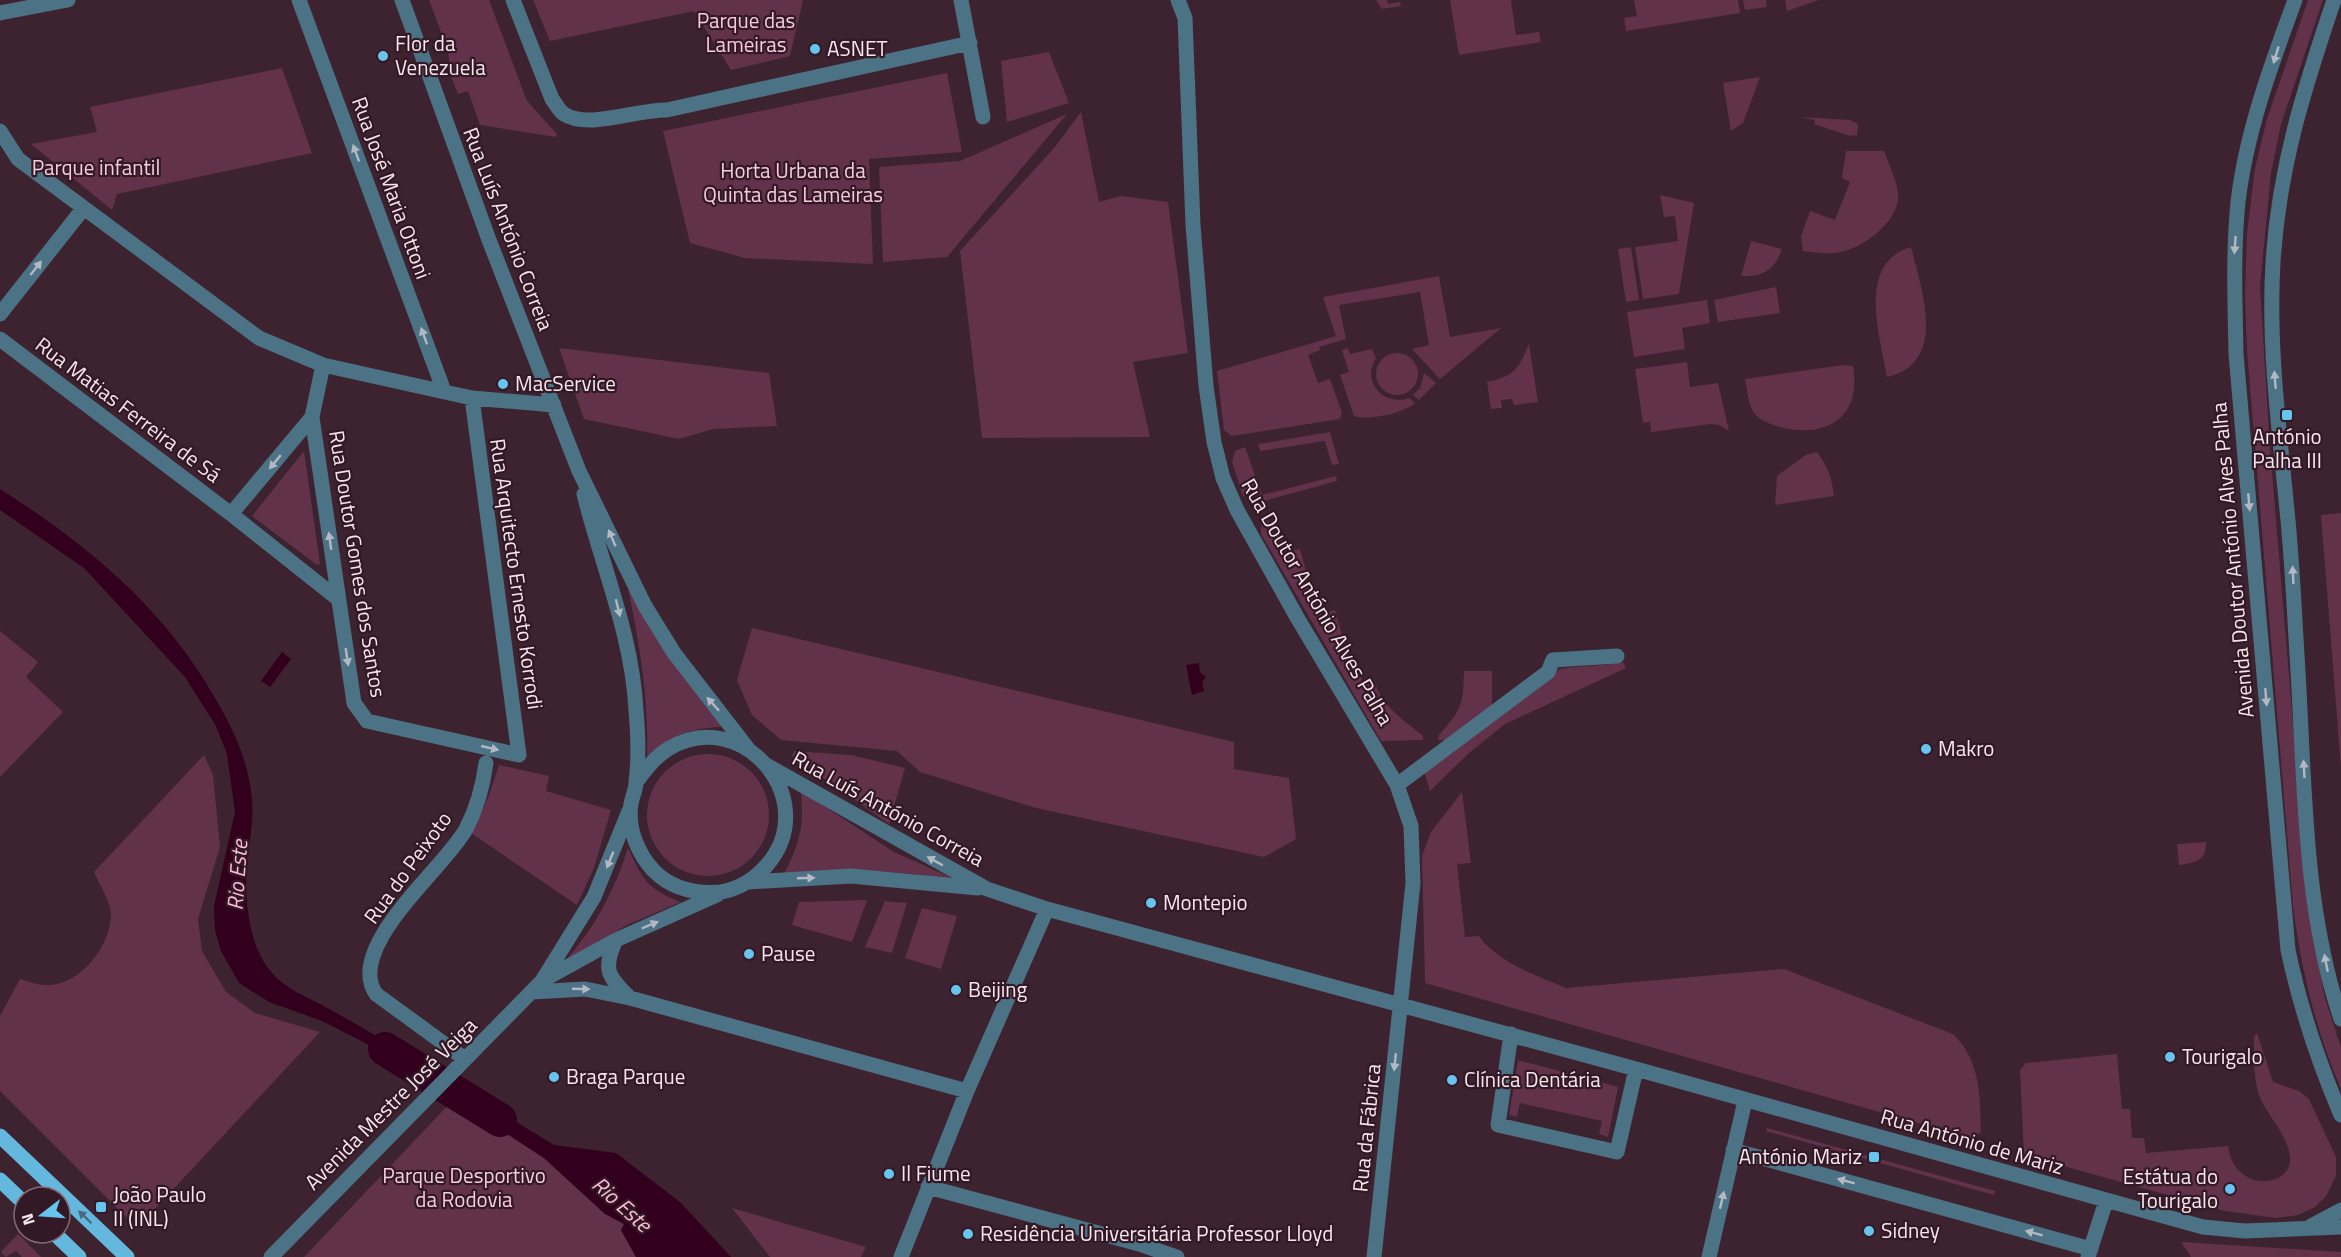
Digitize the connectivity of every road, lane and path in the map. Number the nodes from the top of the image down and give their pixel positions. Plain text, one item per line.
1 (68, 0) edge
2 (299, 0) edge
3 (402, 0) edge
4 (513, 0) edge
5 (962, 0) edge
6 (1178, 0) edge
7 (2295, 0) edge
8 (2334, 0) edge
9 (0, 13) edge
10 (970, 43) junction
11 (983, 117) dead end
12 (0, 131) edge
13 (83, 208) junction
14 (0, 314) edge
15 (0, 339) edge
16 (322, 365) junction
17 (444, 391) junction
18 (472, 398) junction
19 (554, 405) junction
20 (312, 417) junction
21 (579, 471) junction
22 (231, 514) junction
23 (338, 599) junction
24 (1617, 656) dead end
25 (749, 750) junction
26 (519, 755) joint
27 (486, 763) dead end
28 (768, 766) junction
29 (637, 781) junction
30 (1397, 785) junction
31 (631, 806) junction
32 (748, 882) junction
33 (987, 889) junction
34 (726, 891) junction
35 (1047, 909) junction
36 (616, 940) junction
37 (537, 986) junction
38 (630, 998) junction
39 (1401, 1004) junction
40 (2341, 1019) edge
41 (1511, 1034) junction
42 (460, 1063) junction
43 (1636, 1069) junction
44 (967, 1091) junction
45 (1745, 1101) junction
46 (2341, 1115) edge
47 (0, 1136) edge
48 (1733, 1150) junction
49 (0, 1180) edge
50 (928, 1187) junction
51 (12, 1192) edge
52 (2106, 1202) junction
53 (2341, 1210) edge
54 (2341, 1227) edge
55 (2300, 1230) junction
56 (66, 1245) edge
57 (2089, 1253) edge
58 (79, 1257) edge
59 (127, 1257) edge
60 (271, 1257) edge
61 (901, 1257) edge
62 (1177, 1257) edge
63 (1374, 1257) edge
64 (1709, 1257) edge

1 - 9 street
17 -> 2 street, Rua José Maria Ottoni
3 - 19 street, Rua Luís António Correia
4 - 10 street
5 - 10 street
6 - 30 street, Rua Doutor António Alves Palha
7 -> 46 street, Avenida Doutor António Alves Palha
40 -> 8 street
10 - 11 street
12 - 13 street
14 -> 13 street
13 - 16 street
15 - 22 street, Rua Matias Ferreira de Sá
16 - 17 street
16 - 20 street, Rua Doutor Gomes dos Santos
17 - 18 street
18 - 19 street
18 - 26 street, Rua Arquitecto Ernesto Korrodi
19 - 21 street, Rua Luís António Correia
20 -> 22 street
23 -> 20 street, Rua Doutor Gomes dos Santos
25 -> 21 street, Rua Luís António Correia
21 -> 29 street, Rua Luís António Correia
22 - 23 street, Rua Matias Ferreira de Sá
23 -> 26 street, Rua Doutor Gomes dos Santos
24 - 30 street
25 - 28 street
25 - 29 street
27 - 42 street, Rua do Peixoto
28 - 32 street
33 -> 28 street, Rua Luís António Correia
29 - 31 street
30 - 39 street, Rua Doutor António Alves Palha
31 - 34 street
31 -> 37 street, Avenida Mestre José Veiga
32 -> 33 street, Rua Luís António Correia
32 - 34 street
33 - 35 street, Rua Luís António Correia
36 -> 34 street, Avenida Mestre José Veiga
35 - 39 street, Rua Luís António Correia
35 - 44 street
36 - 37 street, Avenida Mestre José Veiga
36 - 38 street
37 -> 38 street
37 - 42 street, Avenida Mestre José Veiga
38 - 44 street
39 - 41 street, Rua António de Mariz
39 -> 63 street, Rua da Fábrica
41 - 43 street, Rua António de Mariz
41 - 43 street
42 - 60 street, Avenida Mestre José Veiga
43 - 45 street, Rua António de Mariz
44 - 50 street
45 - 48 street
45 - 52 street, Rua António de Mariz
59 -> 47 main road
57 -> 48 street
64 -> 48 street
49 - 51 main road
50 - 61 street
50 - 62 street
52 - 55 street, Rua António de Mariz
52 - 57 street
53 - 55 street
54 - 55 street, Rua António de Mariz
56 - 58 main road

